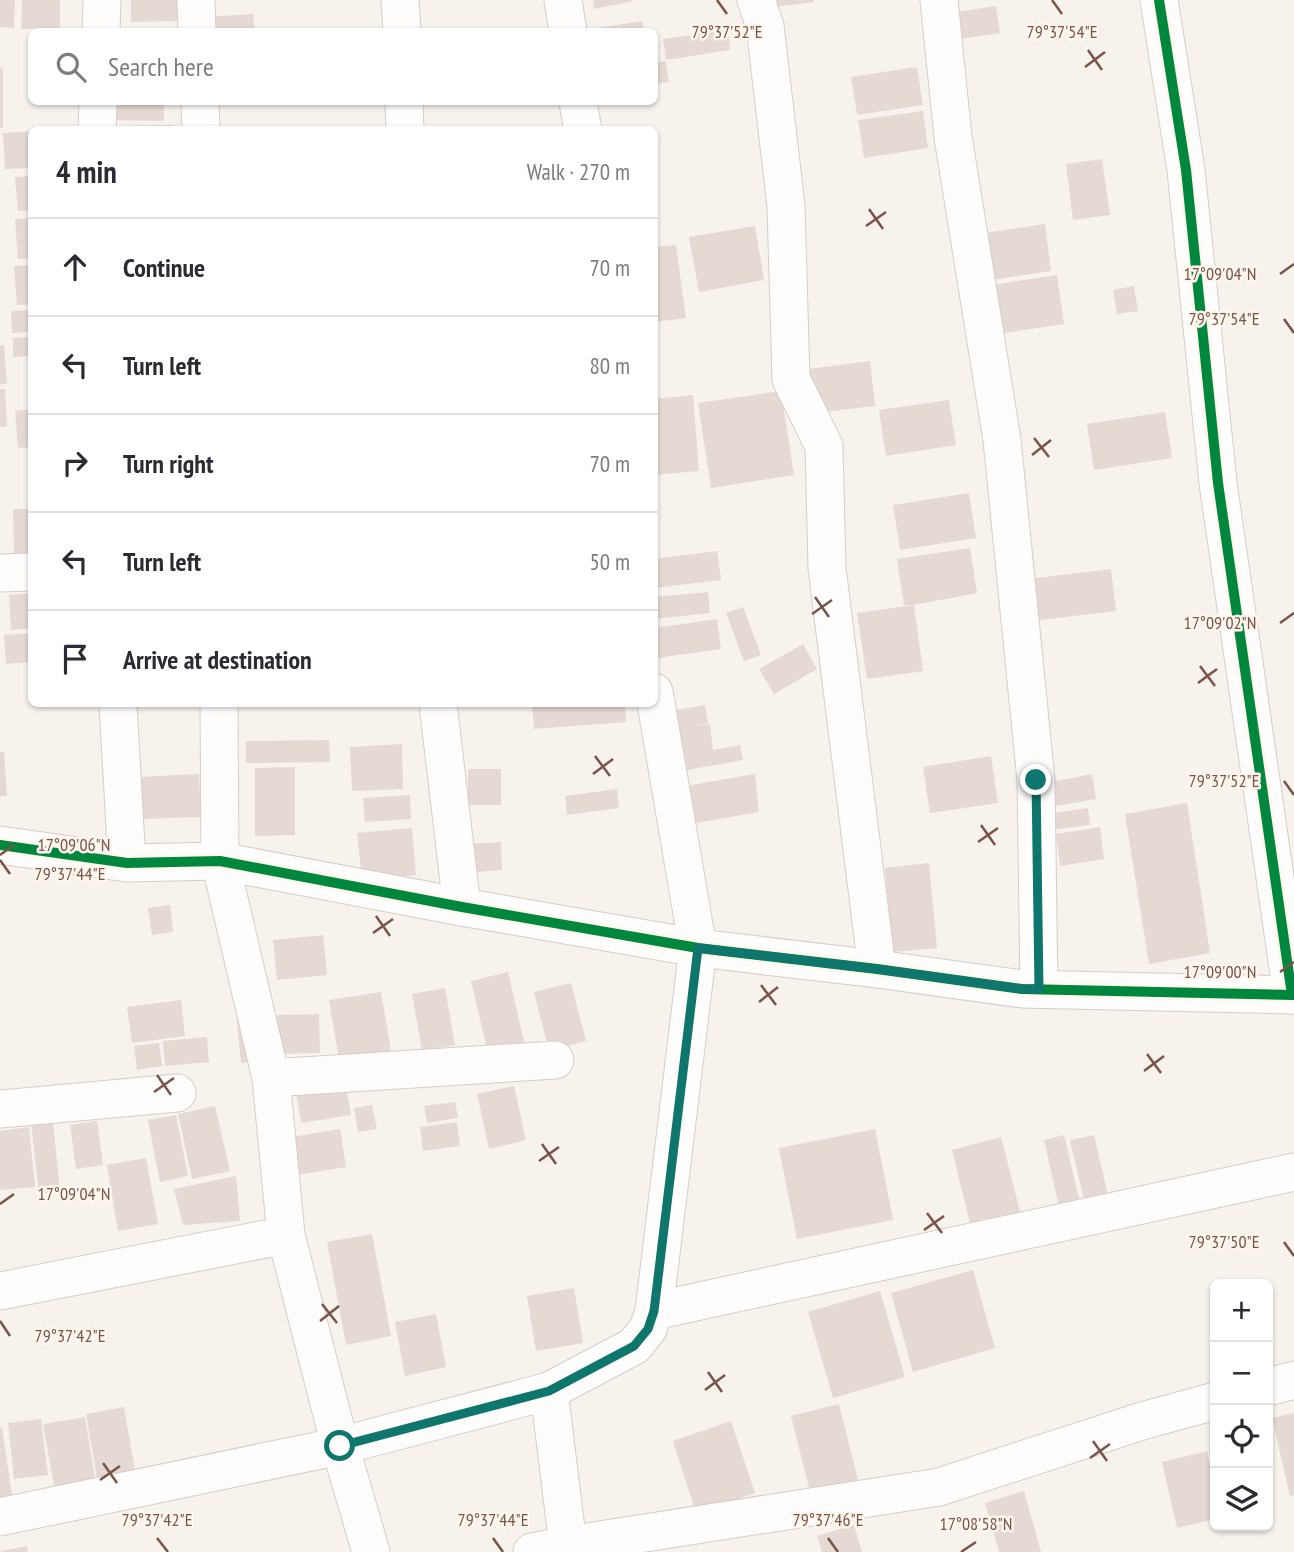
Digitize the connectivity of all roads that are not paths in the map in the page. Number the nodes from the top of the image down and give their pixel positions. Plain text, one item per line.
1 (102, 0) edge
2 (196, 0) edge
3 (400, 0) edge
4 (563, 0) edge
5 (756, 0) edge
6 (939, 0) edge
7 (1159, 0) edge
8 (101, 28) edge
9 (197, 28) edge
10 (402, 28) edge
11 (567, 28) edge
12 (98, 105) edge
13 (200, 105) edge
14 (404, 105) edge
15 (579, 105) edge
16 (97, 126) edge
17 (201, 126) edge
18 (405, 126) edge
19 (582, 126) edge
20 (28, 572) edge
21 (0, 573) edge
22 (118, 707) edge
23 (219, 707) edge
24 (438, 707) edge
25 (657, 707) edge
26 (0, 845) edge
27 (220, 861) junction
28 (127, 863) junction
29 (463, 906) junction
30 (698, 948) junction
31 (877, 969) junction
32 (1039, 989) junction
33 (1293, 995) edge
34 (555, 1060) dead end
35 (271, 1078) junction
36 (177, 1093) dead end
37 (0, 1109) edge
38 (1294, 1172) edge
39 (286, 1235) junction
40 (0, 1291) edge
41 (654, 1311) junction
42 (1294, 1380) edge
43 (1273, 1386) edge
44 (549, 1391) junction
45 (1210, 1402) edge
46 (340, 1446) junction
47 (0, 1517) edge
48 (568, 1545) junction
49 (372, 1552) edge
50 (532, 1552) edge

1 - 8 street
2 - 9 street
3 - 10 street
4 - 11 street
5 - 31 street
6 - 32 street
7 - 33 street
12 - 16 street
13 - 17 street
14 - 18 street
15 - 19 street
20 - 21 street
22 - 28 street
23 - 27 street
24 - 29 street
25 - 30 street
26 - 28 street
27 - 28 street
27 - 29 street
27 - 35 street
29 - 30 street
30 - 31 street
30 - 41 street
31 - 32 street
32 - 33 street
34 - 35 street
35 - 39 street
36 - 37 street
38 - 41 street
39 - 40 street
39 - 46 street
41 - 44 street
42 - 43 street
44 - 46 street
44 - 48 street
45 - 48 street
46 - 47 street
46 - 49 street
48 - 50 street

